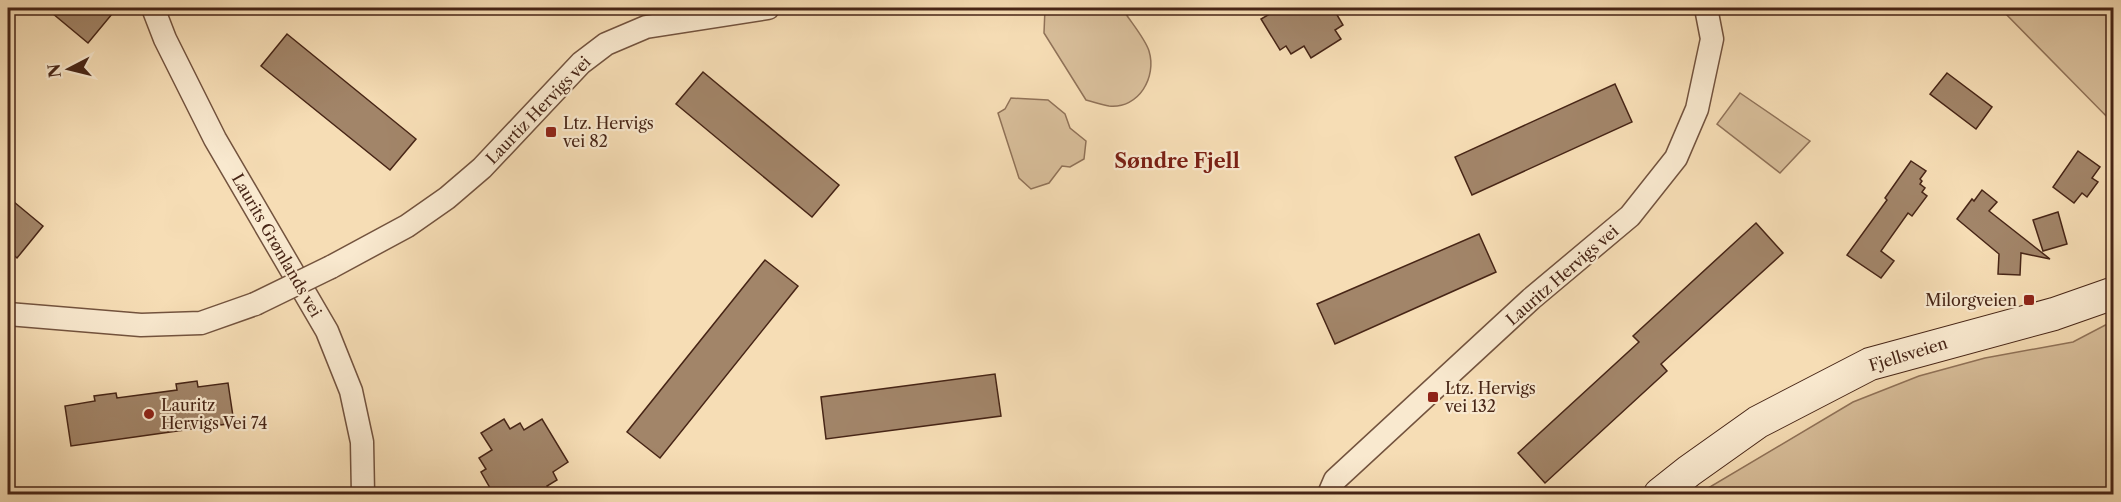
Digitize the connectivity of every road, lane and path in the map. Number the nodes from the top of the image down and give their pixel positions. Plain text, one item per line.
1 (153, 8) edge
2 (768, 8) edge
3 (1706, 8) edge
4 (2114, 293) edge
5 (8, 314) edge
6 (363, 495) edge
7 (1329, 495) edge
8 (1659, 495) edge

1 - 6 street, Laurits Grønlands vei
2 - 5 street, Laurtiz Hervigs vei, bridge
3 - 7 street, Lauritz Hervigs vei
4 - 8 main road, Fjellsveien

